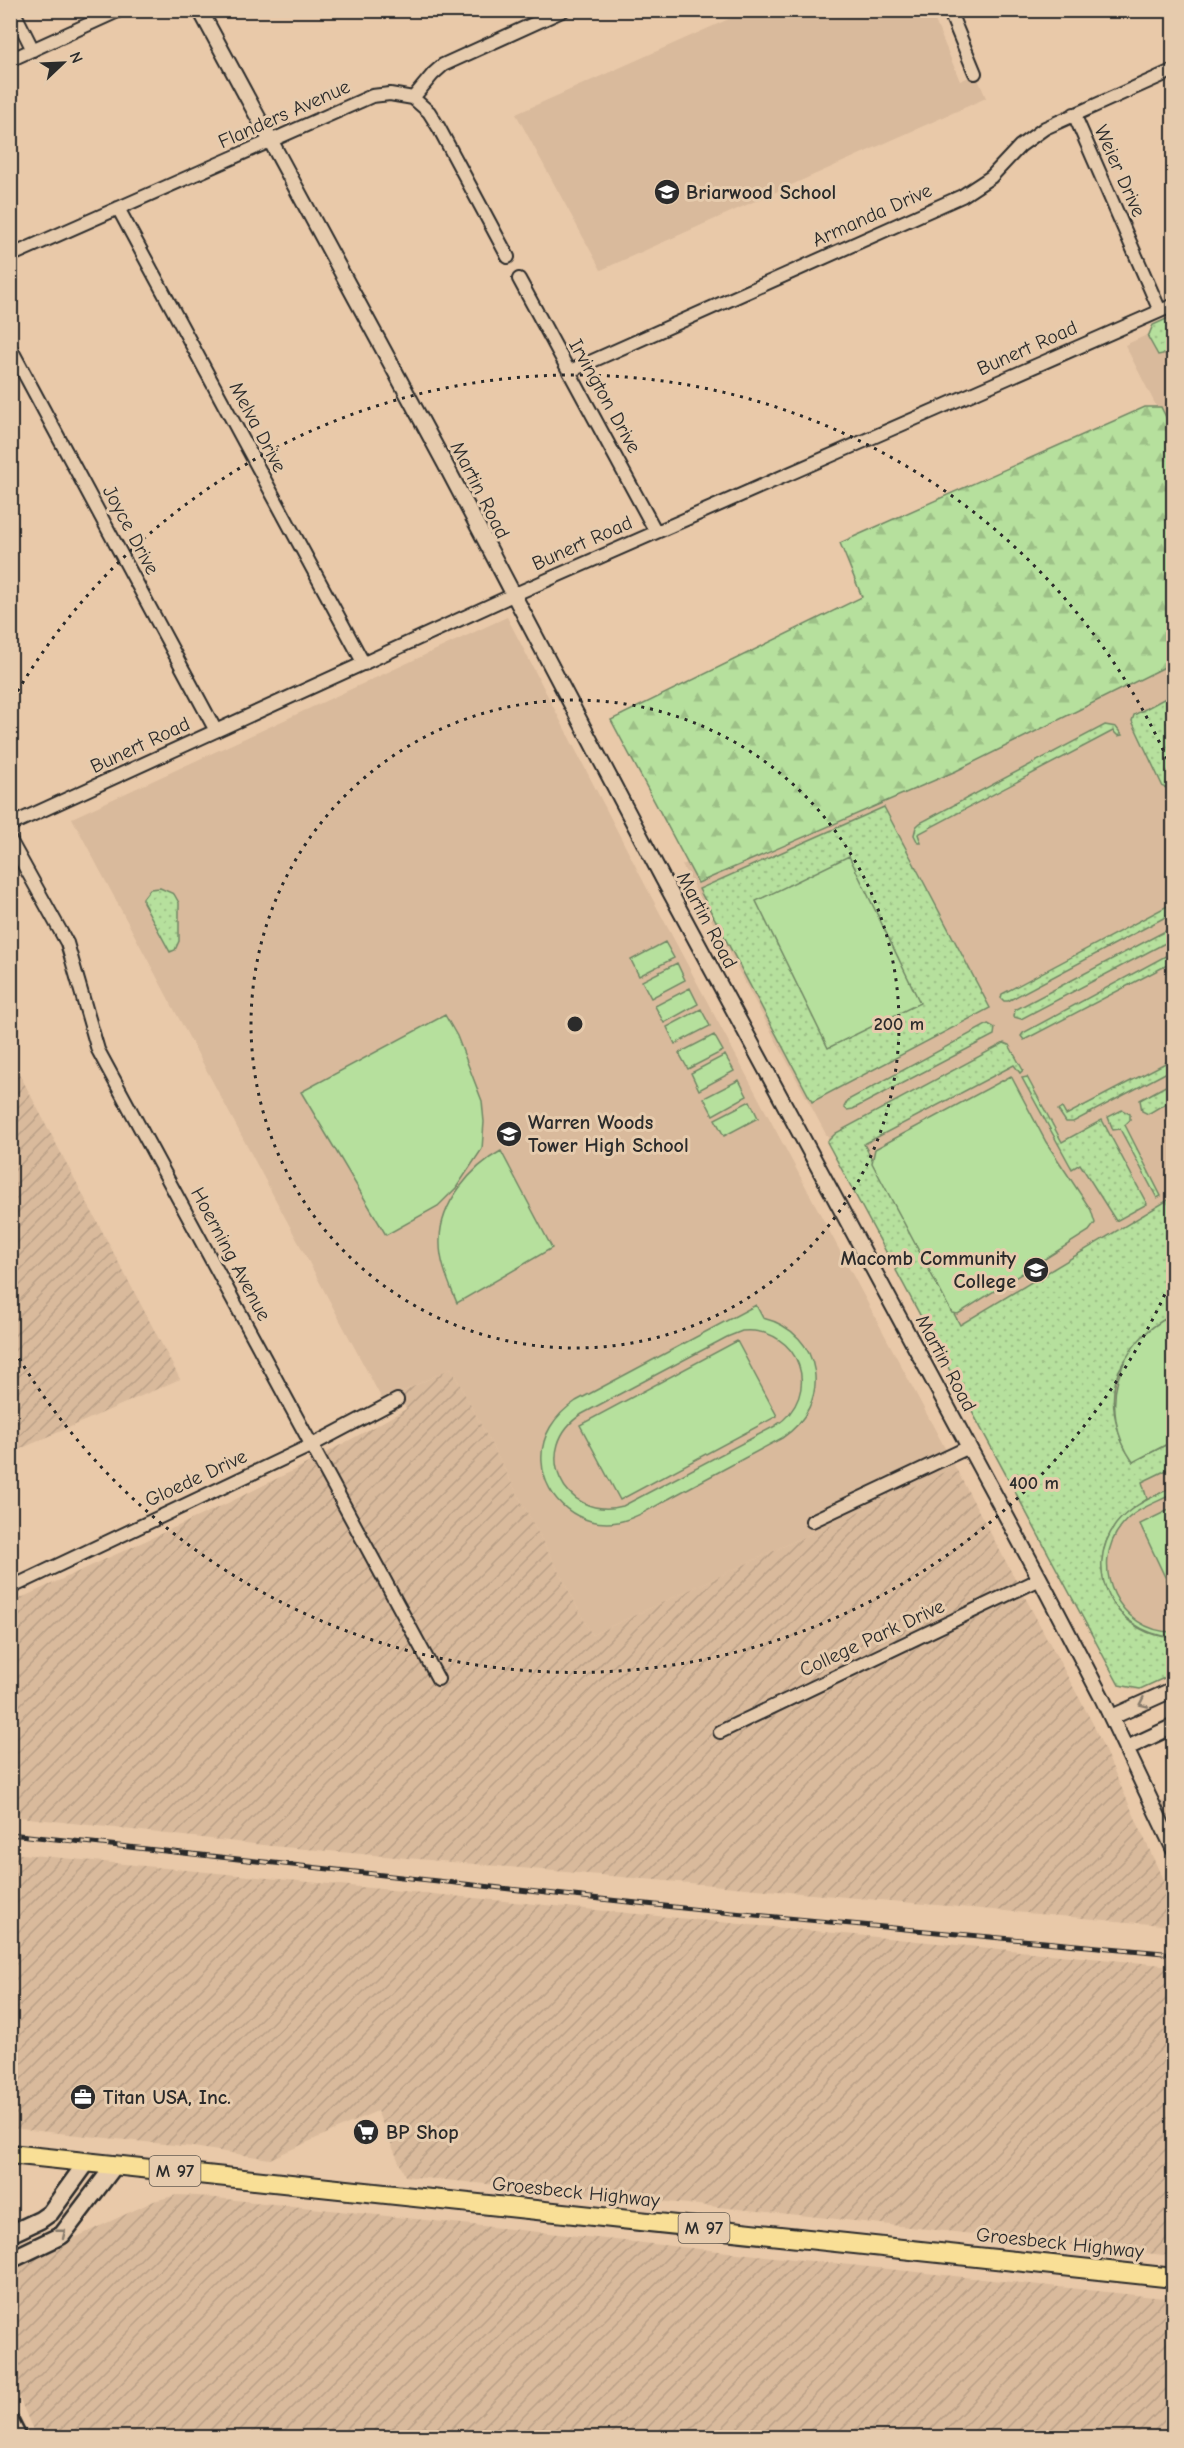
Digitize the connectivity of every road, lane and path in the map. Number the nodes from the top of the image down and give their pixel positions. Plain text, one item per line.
1 (12, 10) edge
2 (120, 10) edge
3 (200, 10) edge
4 (564, 10) edge
5 (949, 10) edge
6 (33, 50) junction
7 (10, 60) edge
8 (1173, 70) edge
9 (975, 73) dead end
10 (413, 99) junction
11 (1074, 114) junction
12 (270, 141) junction
13 (118, 208) junction
14 (10, 256) edge
15 (508, 257) dead end
16 (519, 279) dead end
17 (1173, 305) edge
18 (1161, 310) junction
19 (10, 347) edge
20 (570, 371) junction
21 (656, 532) junction
22 (513, 595) junction
23 (364, 664) junction
24 (216, 731) junction
25 (10, 825) edge
26 (10, 840) edge
27 (397, 1400) dead end
28 (312, 1445) junction
29 (969, 1447) junction
30 (812, 1521) dead end
31 (1040, 1579) junction
32 (10, 1588) edge
33 (438, 1680) dead end
34 (1173, 1689) edge
35 (1112, 1717) junction
36 (1173, 1726) edge
37 (720, 1732) dead end
38 (1127, 1748) junction
39 (1173, 1850) edge
40 (10, 2154) edge
41 (87, 2162) junction
42 (115, 2165) junction
43 (10, 2234) edge
44 (10, 2260) edge
45 (1173, 2278) edge
46 (10, 2422) edge
47 (18, 2438) edge

1 - 6 street
2 - 6 street
3 - 12 street, Martin Road
4 - 10 street
5 - 9 street
6 - 7 street
8 - 11 street, Armanda Drive
10 - 12 street, Flanders Avenue
10 - 15 street
11 - 18 street, Weier Drive
11 - 20 street, Armanda Drive
12 - 13 street, Flanders Avenue
12 - 22 street, Martin Road
13 - 14 street, Flanders Avenue
13 - 23 street, Melva Drive
16 - 20 street, Irvington Drive
17 - 18 street, Bunert Road
18 - 21 street, Bunert Road
19 - 24 street, Joyce Drive
20 - 21 street, Irvington Drive
21 - 22 street, Bunert Road
22 - 23 street, Bunert Road
22 - 29 street, Martin Road
23 - 24 street, Bunert Road
24 - 25 street, Bunert Road
26 - 28 street, Hoerning Avenue
27 - 28 street, Gloede Drive
28 - 32 street, Gloede Drive
28 - 33 street, Hoerning Avenue
29 - 30 street
29 - 31 street, Martin Road
31 - 35 street, Martin Road
31 - 37 street, College Park Drive
34 -> 35 street
35 - 38 street, Martin Road
36 - 38 street
38 - 39 street, Martin Road
40 - 41 main road, Groesbeck Highway / M 97
41 - 42 main road, Groesbeck Highway / M 97
41 - 43 main road
44 -> 42 main road
42 - 45 main road, Groesbeck Highway / M 97
46 - 47 main road

